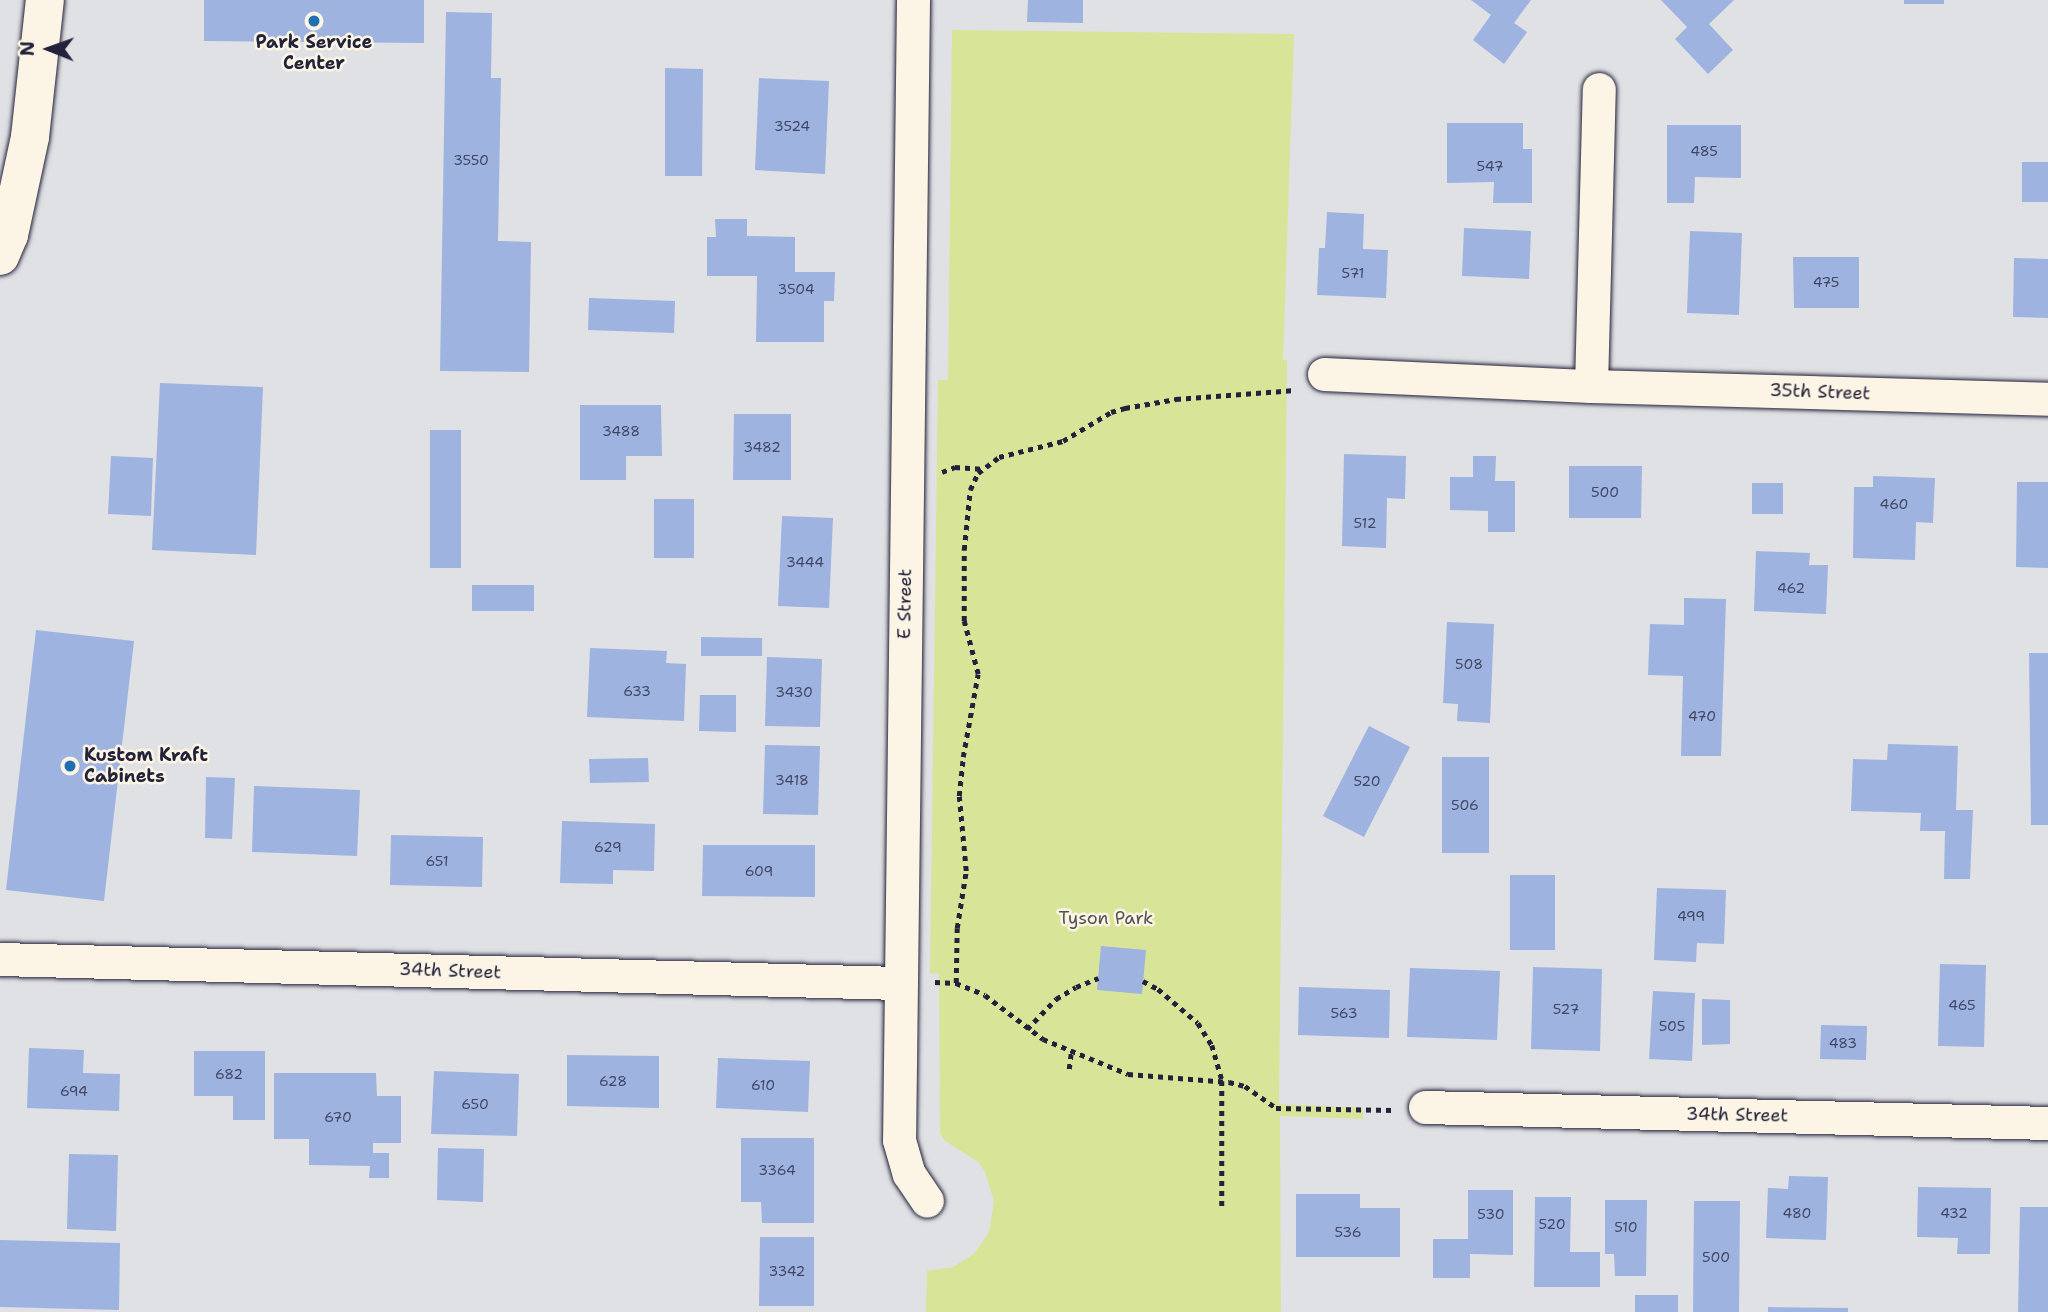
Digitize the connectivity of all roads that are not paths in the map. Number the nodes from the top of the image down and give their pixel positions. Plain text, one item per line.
1 (45, 0) edge
2 (913, 0) edge
3 (1599, 89) dead end
4 (0, 256) edge
5 (1310, 382) road end
6 (1591, 386) junction
7 (2048, 399) edge
8 (0, 959) edge
9 (900, 983) junction
10 (1425, 1107) road end
11 (2048, 1123) edge
12 (927, 1201) dead end

1 - 4 street
2 - 9 street, E Street
3 - 6 street
5 - 6 street, 35th Street
6 - 7 street, 35th Street
8 - 9 street, 34th Street
9 - 12 street, E Street
10 - 11 street, 34th Street

